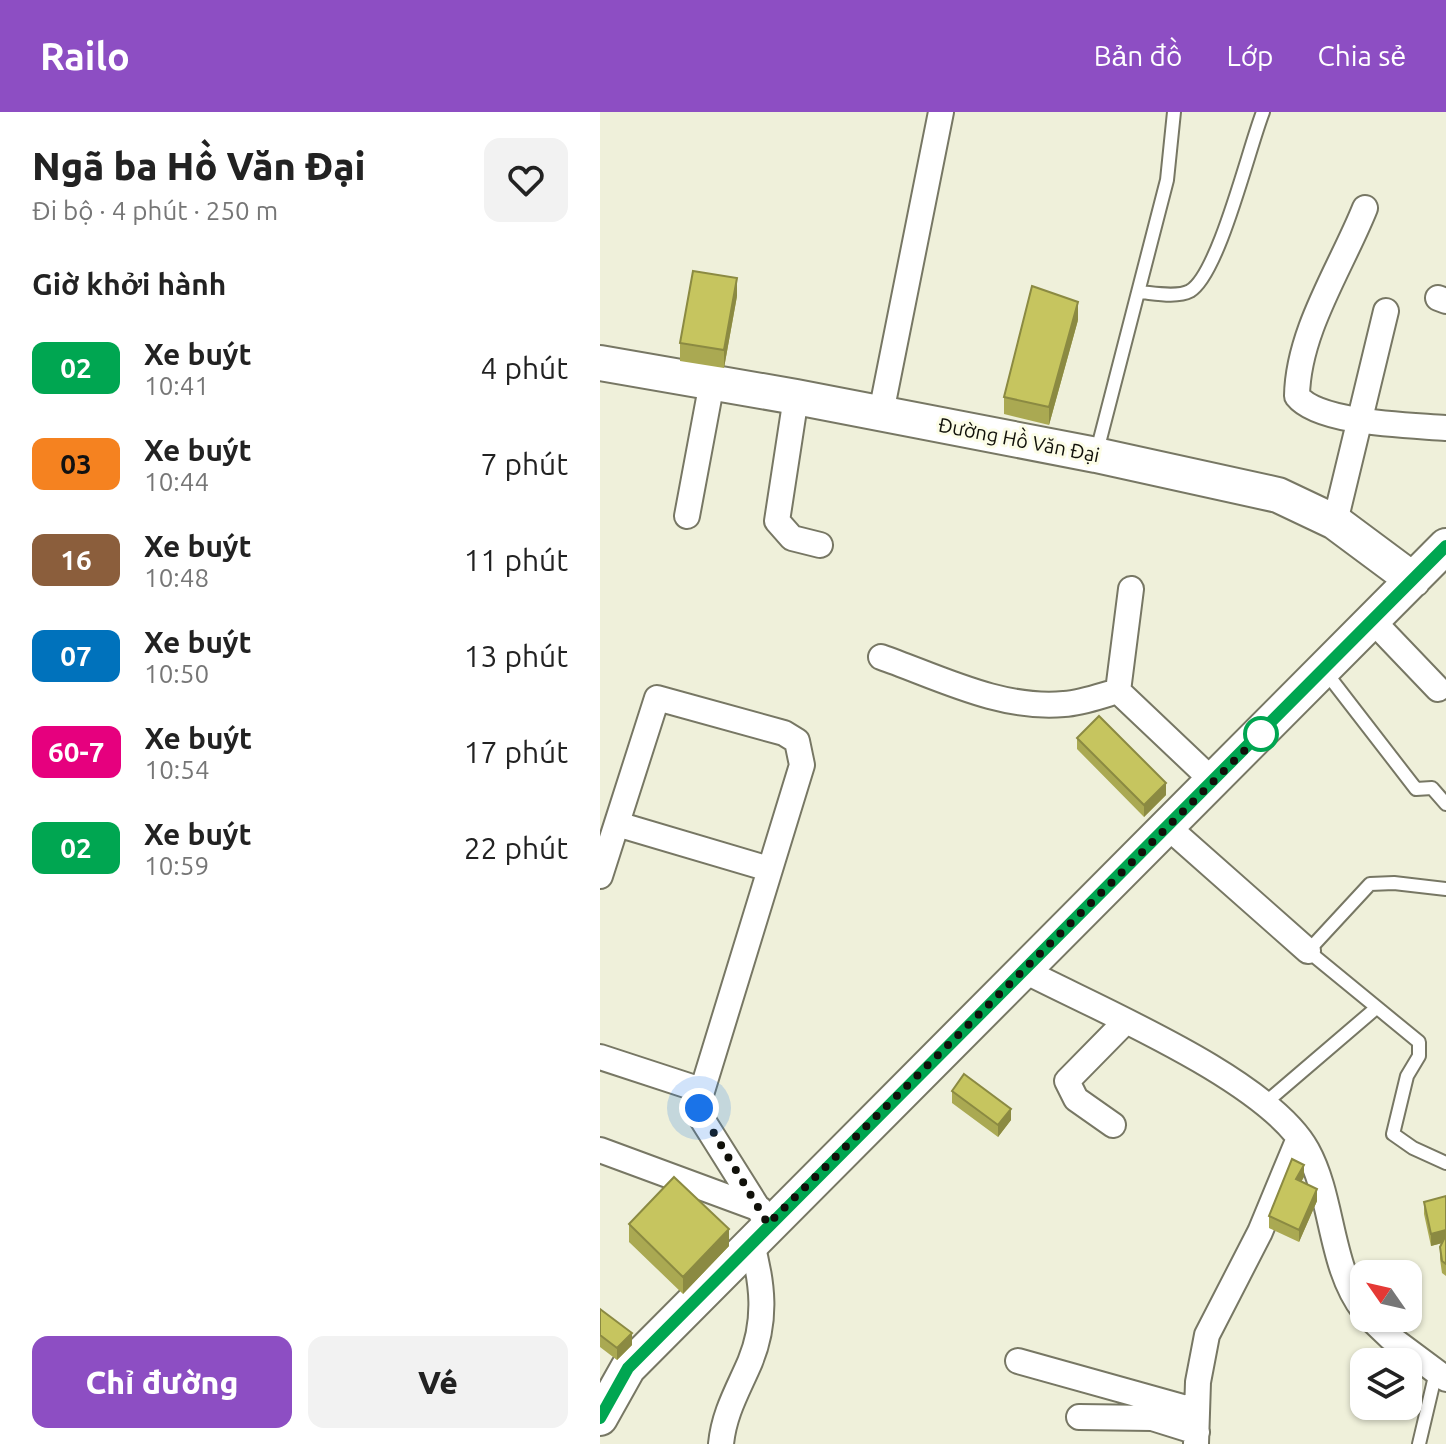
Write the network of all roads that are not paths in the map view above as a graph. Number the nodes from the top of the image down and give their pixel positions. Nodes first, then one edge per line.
1 (941, 112) edge
2 (1174, 112) edge
3 (1263, 112) edge
4 (1365, 208) dead end
5 (1140, 292) junction
6 (1386, 311) dead end
7 (600, 363) edge
8 (712, 382) junction
9 (796, 397) junction
10 (881, 413) junction
11 (1361, 420) junction
12 (1446, 428) edge
13 (1096, 455) junction
14 (687, 516) dead end
15 (1335, 522) junction
16 (820, 545) dead end
17 (1446, 546) edge
18 (1413, 580) junction
19 (1131, 589) dead end
20 (1373, 621) junction
21 (881, 657) dead end
22 (1324, 670) junction
23 (1438, 689) dead end
24 (1118, 691) junction
25 (1214, 782) junction
26 (1446, 804) edge
27 (617, 824) junction
28 (1169, 828) junction
29 (769, 869) junction
30 (600, 876) edge
31 (1446, 889) edge
32 (1308, 951) junction
33 (1025, 971) junction
34 (1375, 1009) junction
35 (1125, 1022) junction
36 (600, 1057) edge
37 (701, 1090) junction
38 (1264, 1104) junction
39 (1113, 1125) dead end
40 (1299, 1138) junction
41 (600, 1150) edge
42 (1446, 1163) edge
43 (760, 1225) junction
44 (1350, 1281) edge
45 (1387, 1332) edge
46 (1018, 1361) dead end
47 (614, 1374) edge
48 (1441, 1375) edge
49 (1079, 1417) dead end
50 (600, 1418) edge
51 (1197, 1429) edge
52 (721, 1444) edge
53 (1419, 1444) edge

1 - 10 street
2 - 5 lane
3 - 5 lane
4 - 11 street
5 - 13 lane
6 - 11 street
7 - 8 main road, Đường Hồ Văn Đại
8 - 9 main road, Đường Hồ Văn Đại
8 - 14 street
9 - 10 main road, Đường Hồ Văn Đại
9 - 16 street
10 - 13 main road, Đường Hồ Văn Đại
11 - 12 street
11 - 15 street
13 - 15 main road, Đường Hồ Văn Đại
15 - 18 main road, Đường Hồ Văn Đại
17 - 18 main road
18 - 20 main road
19 - 24 street
20 - 22 main road
20 - 23 street
21 - 24 street
22 - 25 main road
22 - 26 lane
24 - 25 street
25 - 28 main road
27 - 29 street
27 - 29 street
27 - 30 street
28 - 32 street
28 - 33 main road
29 - 37 street
31 - 32 lane
32 - 34 lane
33 - 35 street
33 - 43 main road
34 - 38 lane
34 - 42 lane
35 - 38 street
35 - 39 street
36 - 37 street
37 - 43 street
38 - 40 street
40 - 44 street
40 - 51 street
41 - 43 street
43 - 47 main road
43 - 52 street
45 - 48 street
46 - 51 street
47 - 50 main road
48 - 53 lane
49 - 51 street

